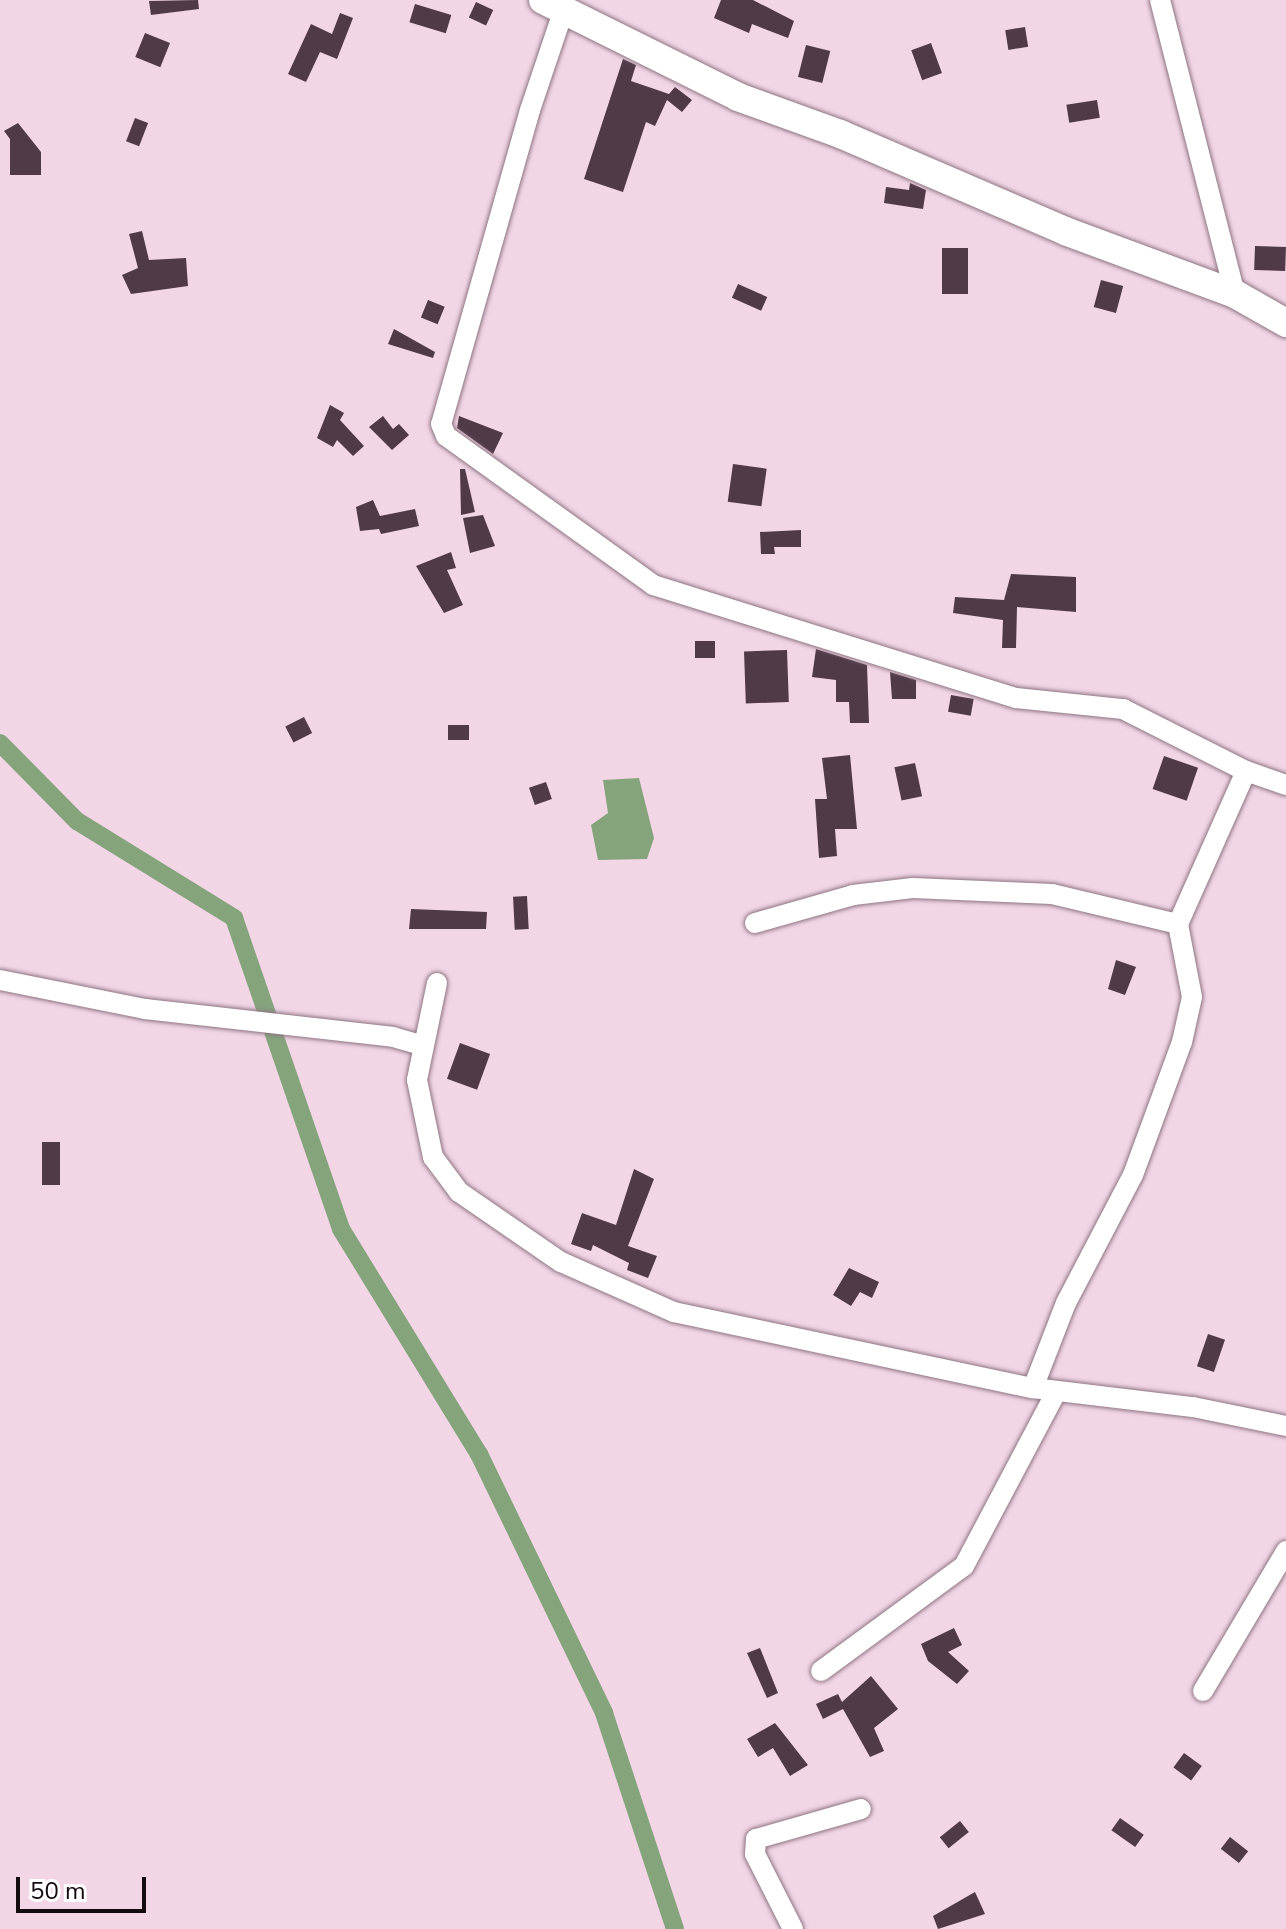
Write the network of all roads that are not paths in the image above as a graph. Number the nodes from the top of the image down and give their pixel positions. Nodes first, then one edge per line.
1 (1160, 0) edge
2 (553, 6) edge
3 (1235, 294) junction
4 (1286, 323) edge
5 (1246, 771) junction
6 (1286, 785) edge
7 (755, 923) dead end
8 (1178, 924) junction
9 (0, 980) edge
10 (437, 983) dead end
11 (421, 1045) junction
12 (1033, 1388) junction
13 (1056, 1392) junction
14 (1286, 1426) edge
15 (1286, 1551) edge
16 (821, 1671) dead end
17 (1203, 1691) dead end
18 (861, 1809) dead end
19 (793, 1929) edge

1 - 3 street
2 - 3 main road
2 - 5 street
3 - 4 main road
5 - 6 street
5 - 8 street
7 - 8 street
8 - 12 street
9 - 11 street
10 - 11 street
11 - 12 street
12 - 13 street
13 - 14 street
13 - 16 street
15 - 17 street
18 - 19 street

